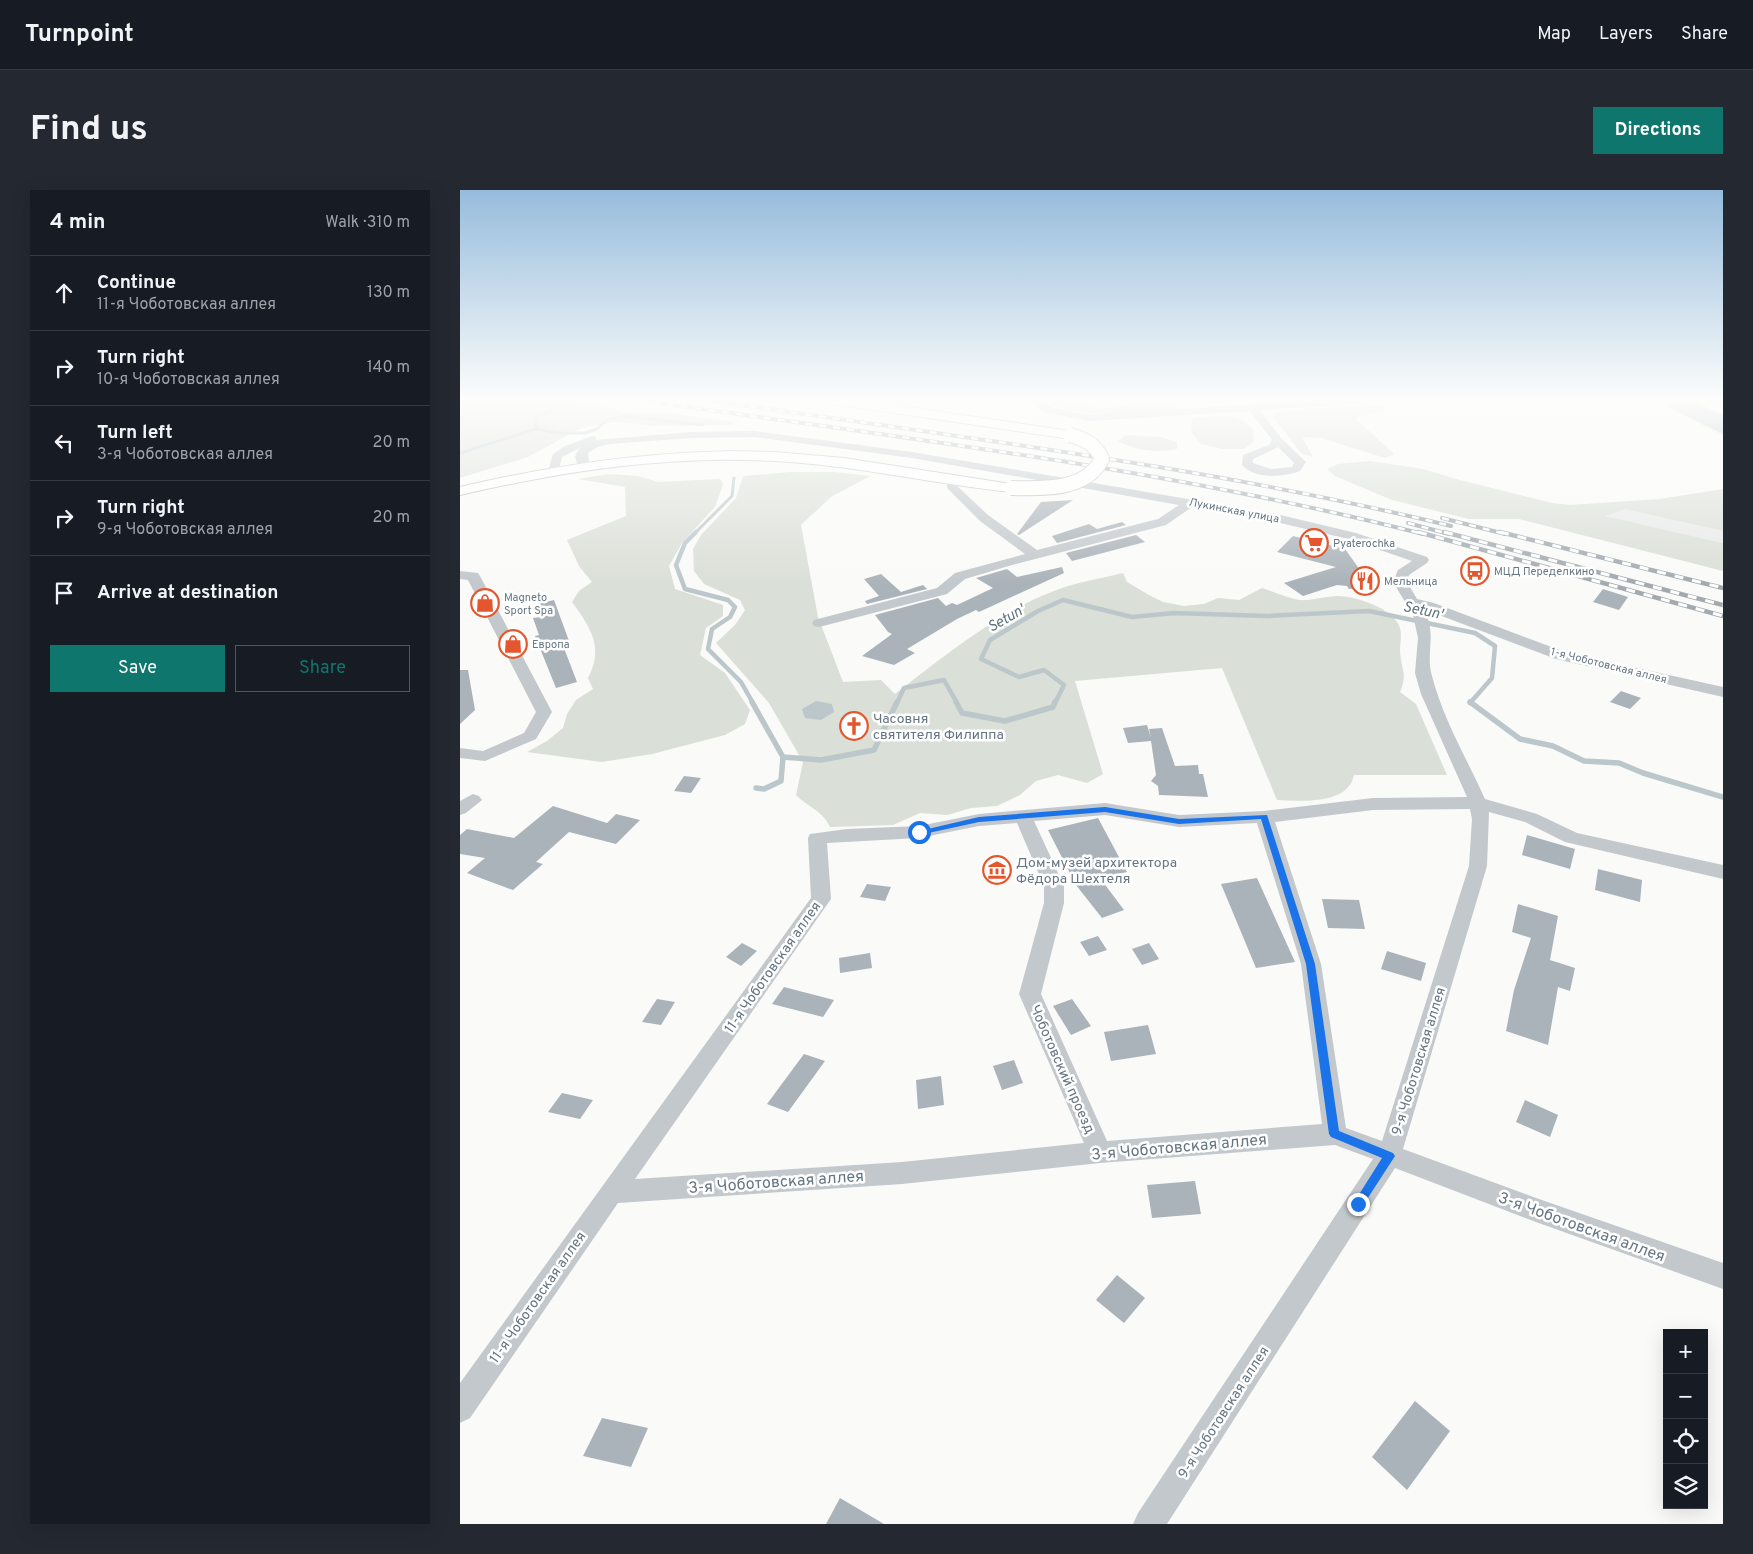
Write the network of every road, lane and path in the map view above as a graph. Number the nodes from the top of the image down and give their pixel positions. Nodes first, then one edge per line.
1 (556, 460) edge
2 (583, 460) edge
3 (643, 460) edge
4 (821, 460) edge
5 (948, 460) edge
6 (1101, 460) edge
7 (584, 467) junction
8 (554, 471) junction
9 (951, 486) dead end
10 (460, 491) edge
11 (1191, 502) junction
12 (1036, 555) junction
13 (1422, 560) joint
14 (460, 575) edge
15 (1411, 602) junction
16 (819, 623) dead end
17 (1723, 692) edge
18 (460, 753) edge
19 (1478, 803) junction
20 (1023, 816) junction
21 (1264, 817) junction
22 (1723, 872) edge
23 (1335, 1134) junction
24 (1100, 1152) junction
25 (1389, 1156) junction
26 (611, 1192) junction
27 (1723, 1276) edge
28 (460, 1408) edge
29 (1150, 1524) edge

1 - 8 street, Лукинская улица
2 - 7 street, Лукинская улица
3 - 7 main road, bridge
4 - 6 main road, bridge
5 - 11 street, Лукинская улица
7 - 8 main road
8 - 10 main road
9 - 12 street
11 - 12 street
11 - 13 street, Лукинская улица
12 - 16 street
13 - 15 street, 9-я Чоботовская аллея
14 - 18 street
15 - 17 street, 1-я Чоботовская аллея
15 - 19 street, 9-я Чоботовская аллея
19 - 21 street, 11-я Чоботовская аллея
19 - 22 street, 11-я Чоботовская аллея
19 - 25 street, 9-я Чоботовская аллея
20 - 21 street, 11-я Чоботовская аллея
20 - 24 street, Чоботовский проезд
20 - 26 street, 11-я Чоботовская аллея
21 - 23 street
23 - 24 street, 3-я Чоботовская аллея
23 - 25 street, 3-я Чоботовская аллея
24 - 26 street, 3-я Чоботовская аллея
25 - 27 street, 3-я Чоботовская аллея
25 - 29 street, 9-я Чоботовская аллея
26 - 28 street, 11-я Чоботовская аллея

